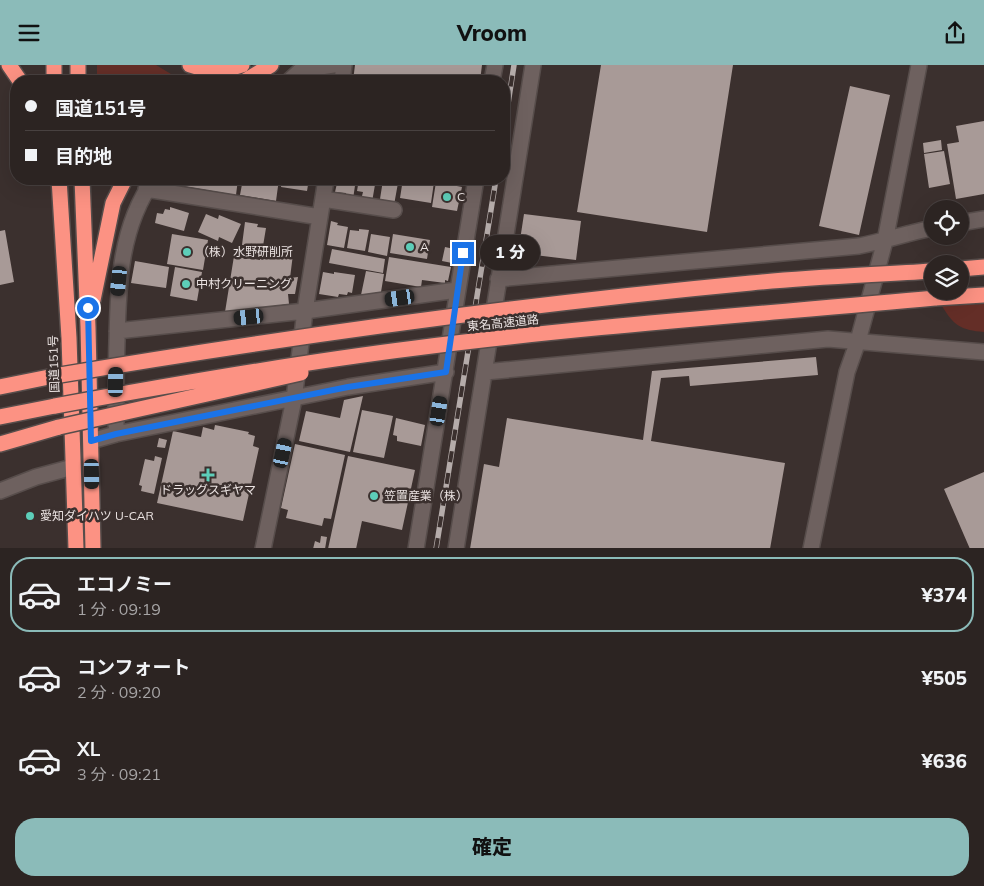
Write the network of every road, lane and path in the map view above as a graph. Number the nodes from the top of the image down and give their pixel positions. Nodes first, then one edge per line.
1 (190, 65) edge
2 (242, 65) edge
3 (271, 65) edge
4 (333, 65) edge
5 (533, 65) edge
6 (919, 65) edge
7 (255, 75) edge
8 (296, 75) edge
9 (50, 185) edge
10 (59, 185) edge
11 (82, 185) edge
12 (122, 185) edge
13 (149, 185) edge
14 (155, 185) edge
15 (325, 185) edge
16 (475, 185) edge
17 (323, 199) junction
18 (394, 210) dead end
19 (60, 217) junction
20 (320, 217) junction
21 (984, 219) edge
22 (969, 222) edge
23 (924, 230) edge
24 (885, 241) junction
25 (984, 267) edge
26 (969, 268) edge
27 (924, 272) edge
28 (498, 279) junction
29 (457, 290) junction
30 (984, 295) edge
31 (305, 311) junction
32 (88, 327) junction
33 (117, 331) junction
34 (858, 341) junction
35 (414, 348) junction
36 (984, 352) edge
37 (446, 372) junction
38 (485, 373) junction
39 (0, 387) edge
40 (294, 399) junction
41 (0, 417) edge
42 (116, 434) junction
43 (91, 441) junction
44 (0, 444) edge
45 (73, 467) junction
46 (0, 491) edge
47 (76, 548) edge
48 (93, 548) edge
49 (262, 548) edge
50 (416, 548) edge
51 (456, 548) edge
52 (811, 548) edge

1 - 2 highway
3 - 7 highway
4 - 8 street
5 - 28 street
6 - 24 street
9 - 19 highway
10 - 19 highway, 国道151号
11 - 32 highway
12 - 32 highway
13 - 33 street
14 - 20 street
15 - 17 street
16 - 29 street
17 - 18 street
17 - 20 street
19 - 45 highway, 国道151号
20 - 31 street
21 - 22 street
23 - 24 street
24 - 28 street
24 - 34 street
25 - 26 highway
27 - 39 highway, 東名高速道路, bridge
28 - 38 street
29 - 31 street
29 - 37 street
30 - 35 highway, 東名高速道路, bridge
31 - 33 street
31 - 40 street
32 - 43 highway
33 - 42 street
34 - 36 street
34 - 38 street
34 - 52 street
35 - 41 highway, 東名高速道路, bridge
35 - 44 highway, bridge
37 - 40 street
37 - 50 street
38 - 51 street
40 - 42 street
40 - 49 street
42 - 43 street
43 - 48 highway
45 - 46 street
45 - 47 highway, 国道151号

